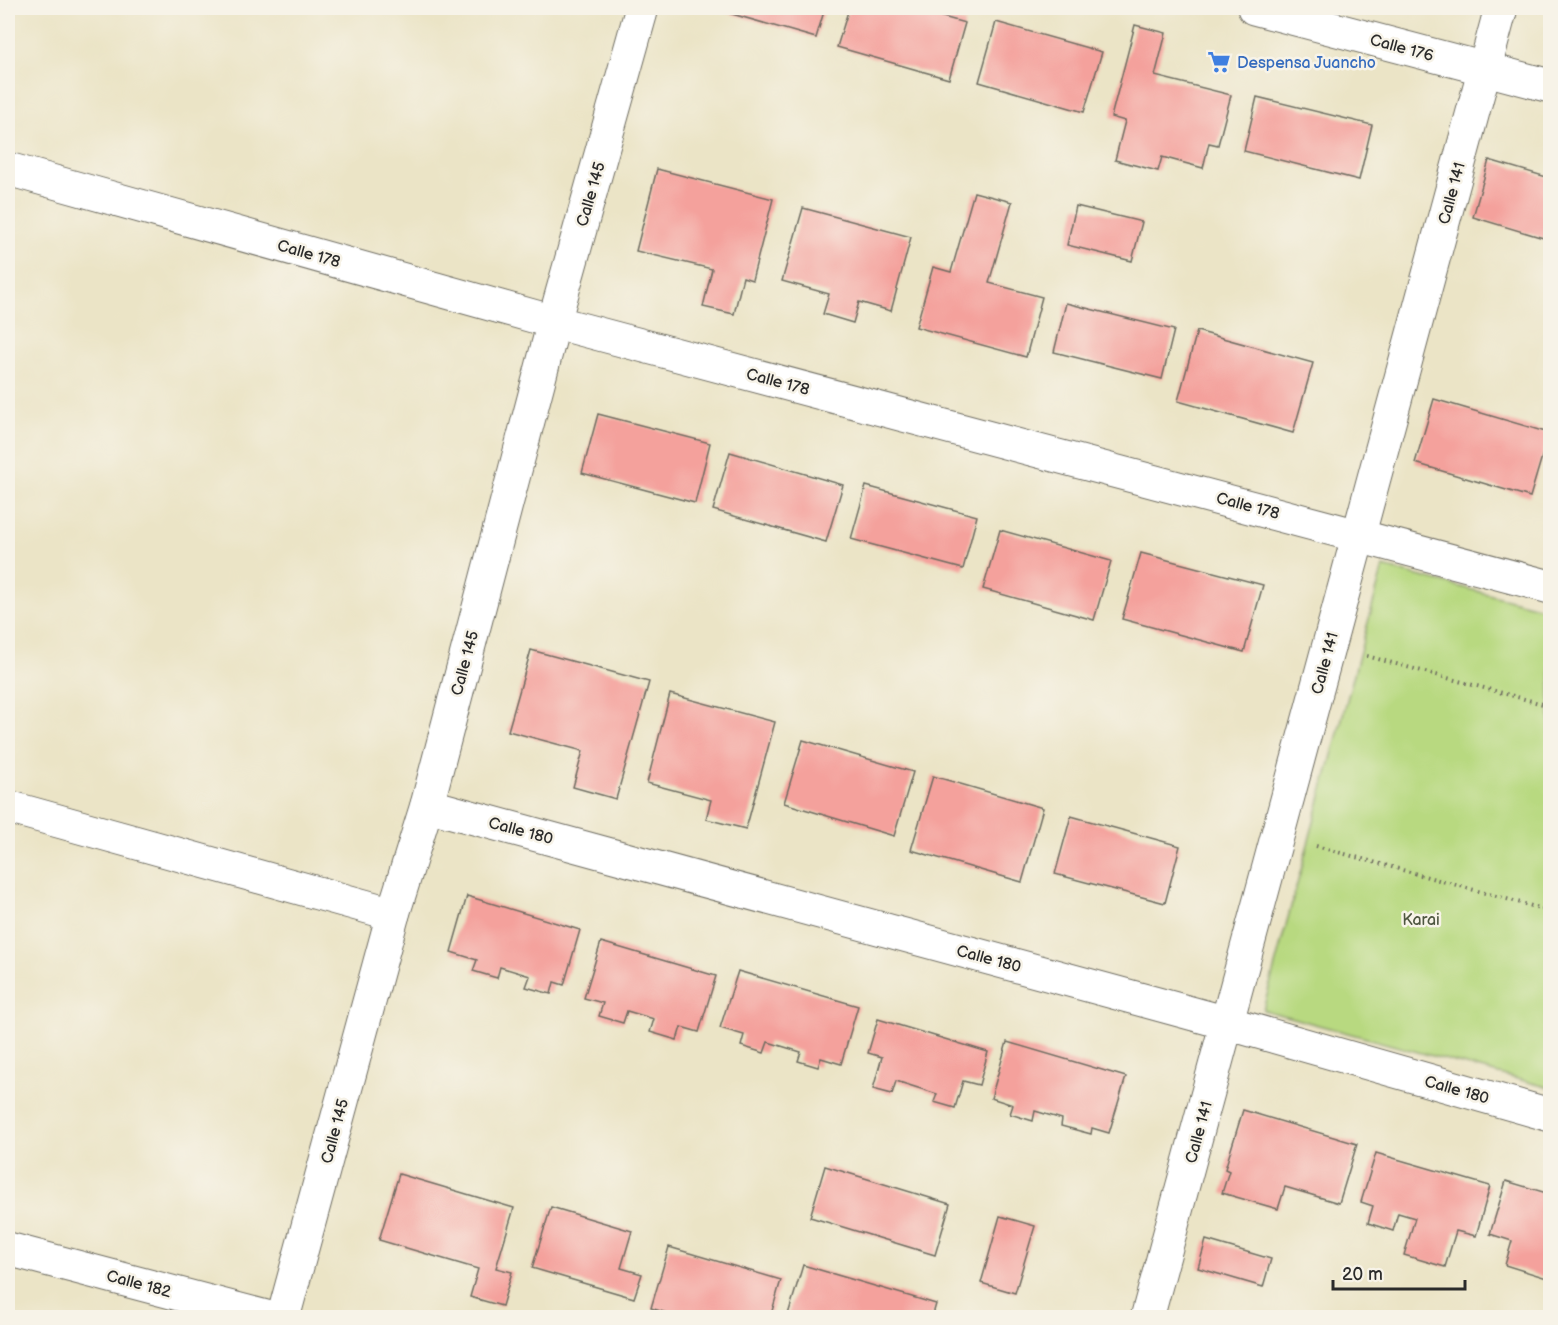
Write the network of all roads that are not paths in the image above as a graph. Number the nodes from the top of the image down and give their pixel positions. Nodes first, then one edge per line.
1 (642, 8) edge
2 (1254, 8) edge
3 (1501, 8) edge
4 (1484, 69) junction
5 (1551, 86) edge
6 (8, 169) edge
7 (554, 322) junction
8 (1359, 534) junction
9 (1551, 586) edge
10 (427, 805) junction
11 (8, 807) edge
12 (393, 914) junction
13 (1227, 1023) junction
14 (1551, 1116) edge
15 (8, 1249) edge
16 (270, 1317) edge
17 (283, 1317) edge
18 (1147, 1317) edge

1 - 7 street, Calle 145
2 - 4 street, Calle 176
3 - 4 street, Calle 141
4 - 5 street, Calle 176
4 - 8 street, Calle 141
6 - 7 street, Calle 178
7 - 8 street, Calle 178
7 - 10 street, Calle 145
8 - 9 street, Calle 178
8 - 13 street, Calle 141
10 - 12 street, Calle 145
10 - 13 street, Calle 180
11 - 12 street
12 - 17 street, Calle 145
13 - 14 street, Calle 180
13 - 18 street, Calle 141
15 - 16 street, Calle 182

